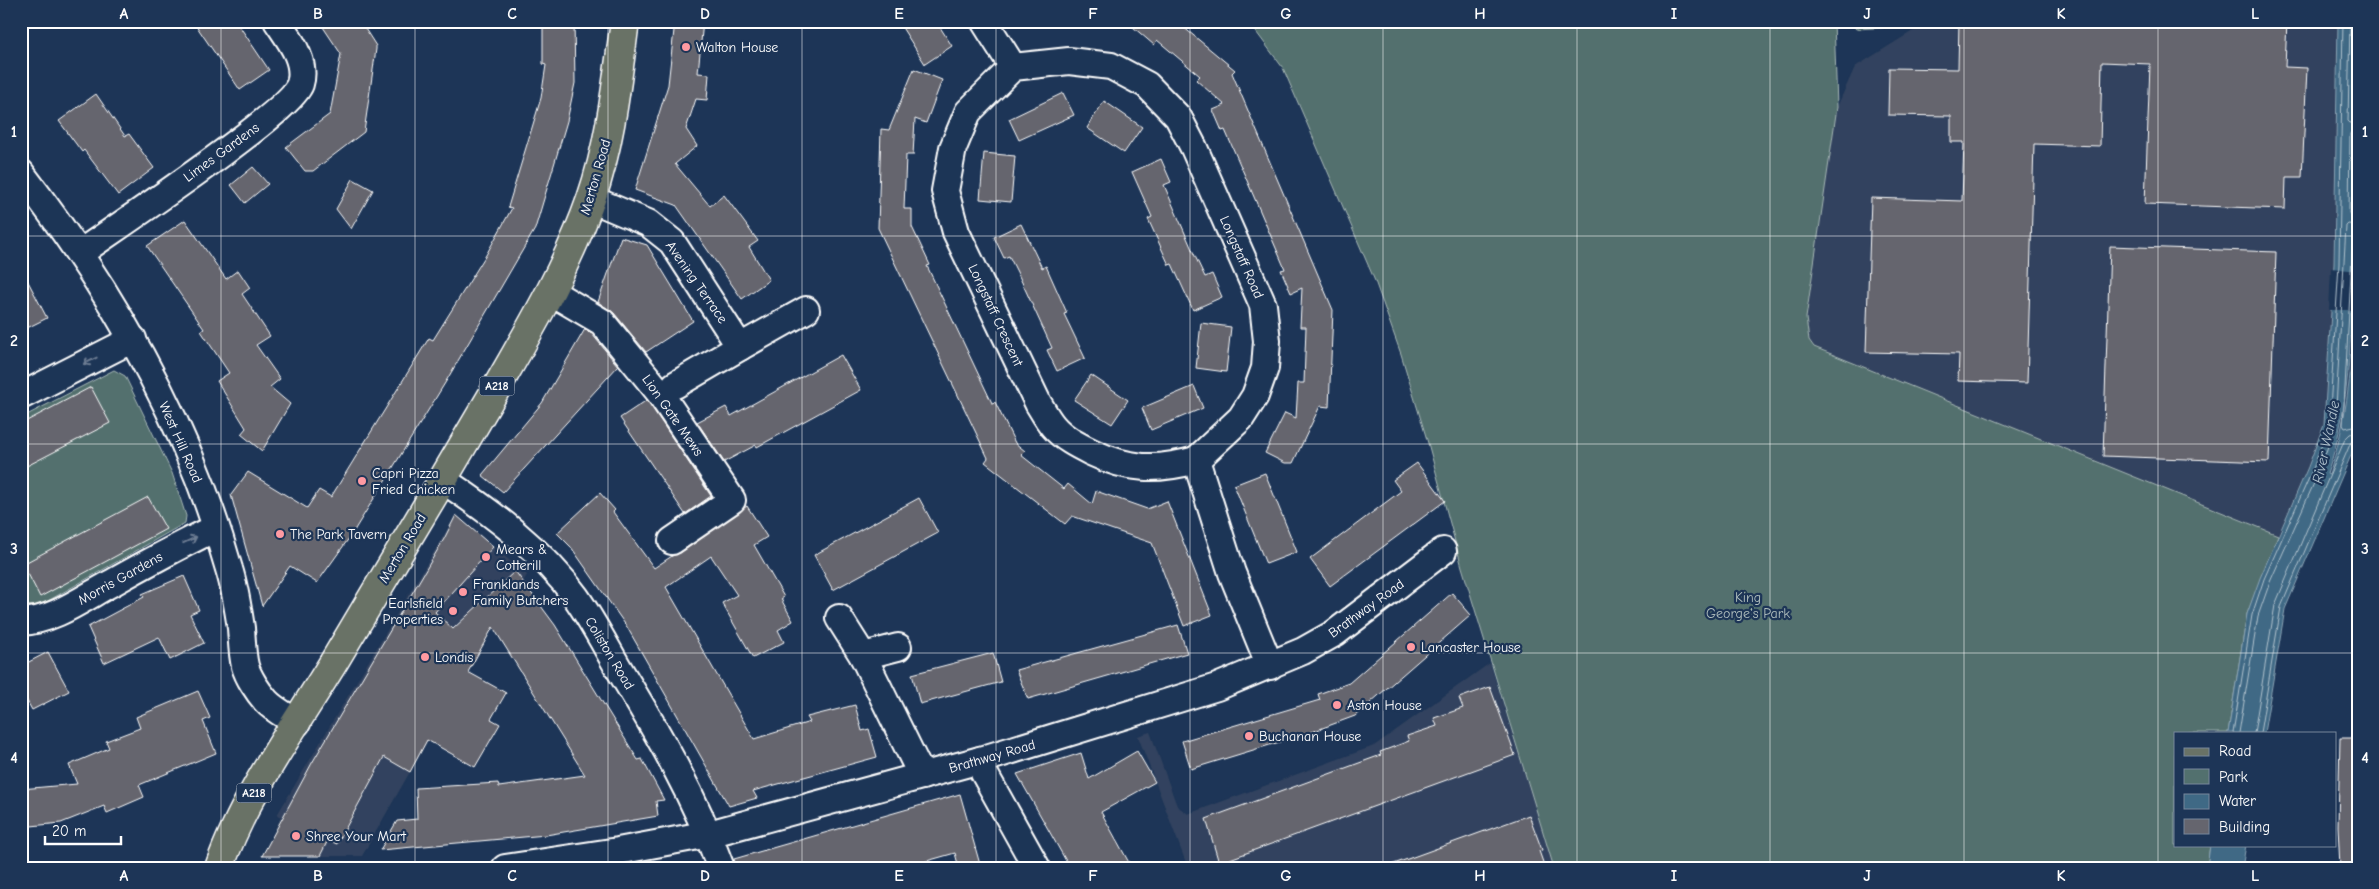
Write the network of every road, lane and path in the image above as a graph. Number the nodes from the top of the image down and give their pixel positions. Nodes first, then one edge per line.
1 (277, 21) edge
2 (625, 21) edge
3 (984, 21) edge
4 (1013, 67) junction
5 (21, 173) edge
6 (591, 199) junction
7 (80, 253) junction
8 (552, 292) junction
9 (806, 310) dead end
10 (133, 338) junction
11 (740, 347) junction
12 (674, 385) dead end
13 (21, 396) edge
14 (1196, 460) junction
15 (443, 480) junction
16 (216, 528) junction
17 (672, 541) dead end
18 (1443, 551) dead end
19 (838, 618) dead end
20 (21, 622) edge
21 (898, 647) dead end
22 (863, 656) junction
23 (1270, 666) junction
24 (297, 723) junction
25 (980, 760) junction
26 (922, 776) junction
27 (709, 834) junction
28 (219, 868) edge
29 (505, 868) edge
30 (721, 868) edge
31 (1037, 868) edge

1 - 7 street, Limes Gardens
2 - 6 main road, Merton Road / A218
3 - 4 street
4 - 14 street, Longstaff Crescent
4 - 14 street, Longstaff Road
5 - 7 street, West Hill Road
6 - 8 main road, Merton Road / A218
6 - 11 street, Avening Terrace
7 - 10 street, West Hill Road
8 - 15 main road, Merton Road / A218
8 - 17 street, Lion Gate Mews
9 - 11 street
10 -> 13 street
10 - 16 street, West Hill Road
11 - 12 street
14 - 23 street
15 - 24 main road, Merton Road / A218
15 - 27 street, Coliston Road
20 -> 16 street, Morris Gardens
16 - 24 street, West Hill Road
18 - 23 street, Brathway Road
19 - 22 street
21 - 22 street
22 - 26 street
23 - 25 street, Brathway Road
24 - 28 main road, Merton Road / A218
25 - 26 street, Brathway Road
25 - 31 street
26 - 27 street, Brathway Road
27 - 29 street, Brathway Road
27 - 30 street, Coliston Road

